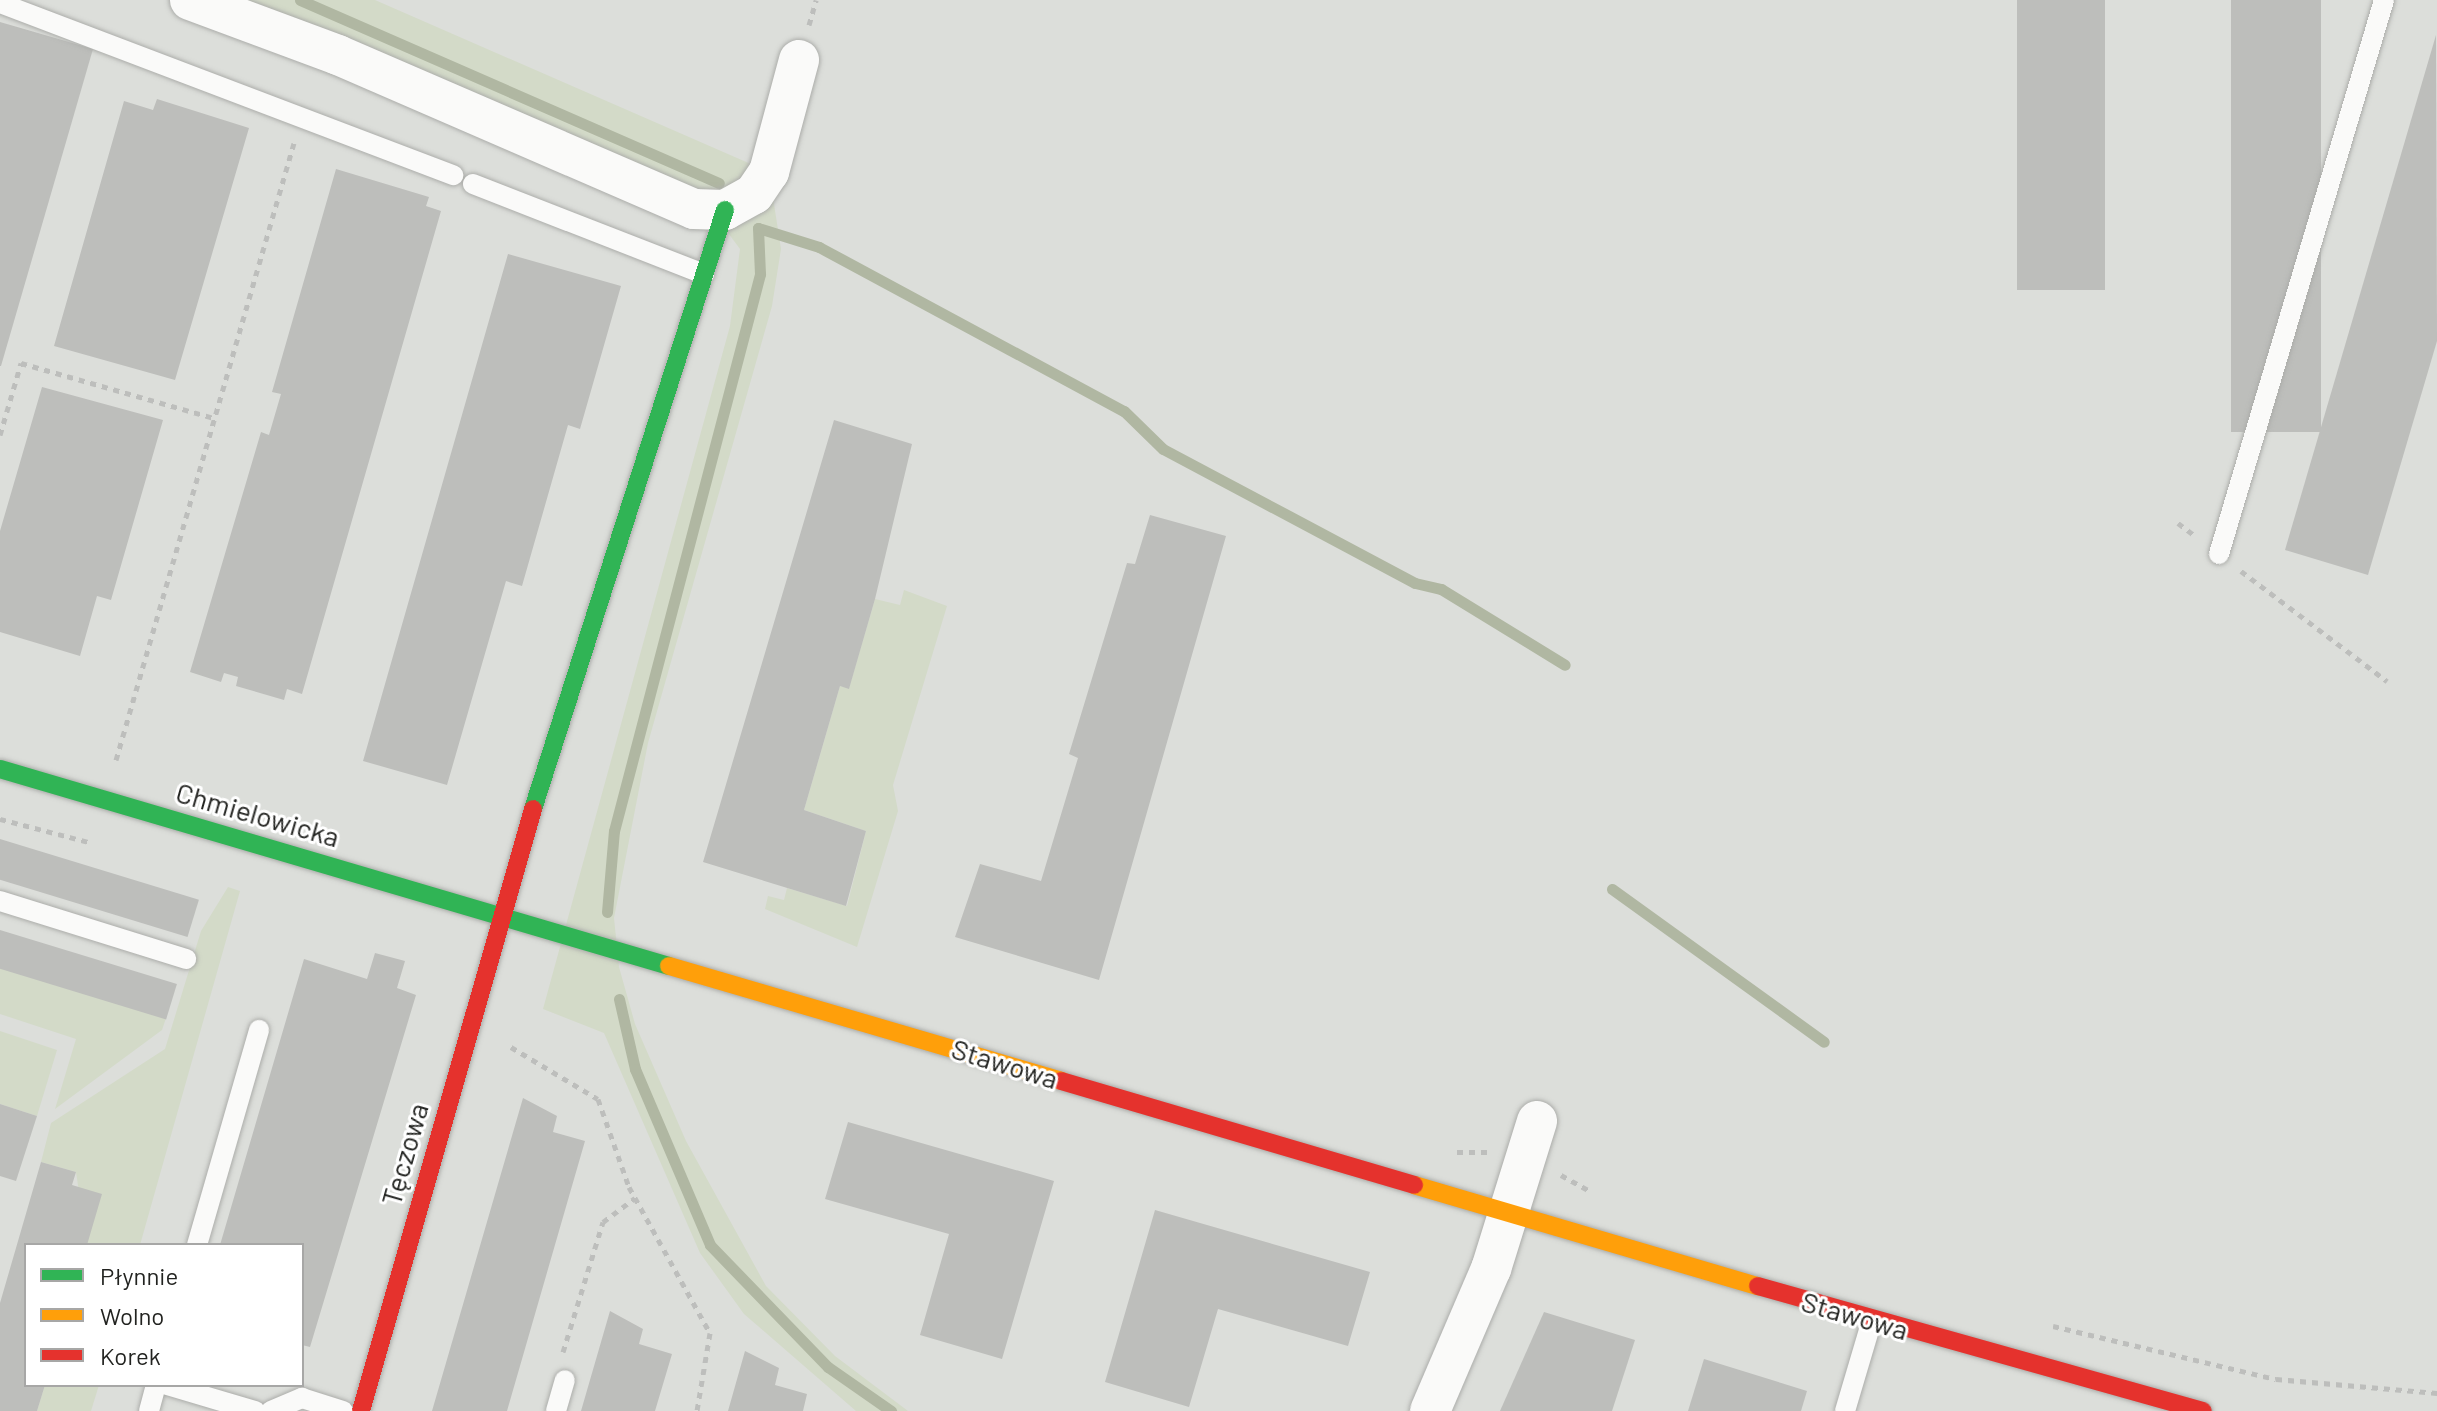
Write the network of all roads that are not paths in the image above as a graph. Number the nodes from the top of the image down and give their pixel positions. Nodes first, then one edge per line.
1 (190, 0) edge
2 (2384, 0) edge
3 (0, 3) edge
4 (799, 60) dead end
5 (453, 175) dead end
6 (473, 184) dead end
7 (725, 210) junction
8 (704, 274) junction
9 (2219, 554) road end
10 (0, 769) edge
11 (0, 901) edge
12 (500, 913) junction
13 (186, 959) dead end
14 (259, 1030) dead end
15 (1537, 1121) dead end
16 (1509, 1213) junction
17 (198, 1243) edge
18 (1872, 1320) junction
19 (565, 1380) road end
20 (155, 1387) edge
21 (174, 1387) edge
22 (298, 1391) edge
23 (2162, 1408) edge
24 (149, 1411) edge
25 (255, 1411) edge
26 (271, 1411) edge
27 (343, 1411) edge
28 (361, 1411) edge
29 (556, 1411) edge
30 (1430, 1411) edge
31 (1845, 1411) edge
32 (2203, 1411) edge

1 - 7 street
2 - 9 lane
3 - 5 lane
4 - 7 street
6 - 8 lane
7 - 8 street, Tęczowa
8 - 12 street, Tęczowa
10 - 12 street, Chmielowicka
11 - 13 lane
12 - 16 street, Stawowa
12 - 28 street, Tęczowa
14 - 17 lane
15 - 16 street
16 - 18 street, Stawowa
16 - 30 street
18 - 23 street, Stawowa
18 - 31 lane
19 - 29 lane
20 - 24 lane
21 - 25 lane
22 - 26 lane
22 - 27 lane
23 - 32 street, Stawowa

